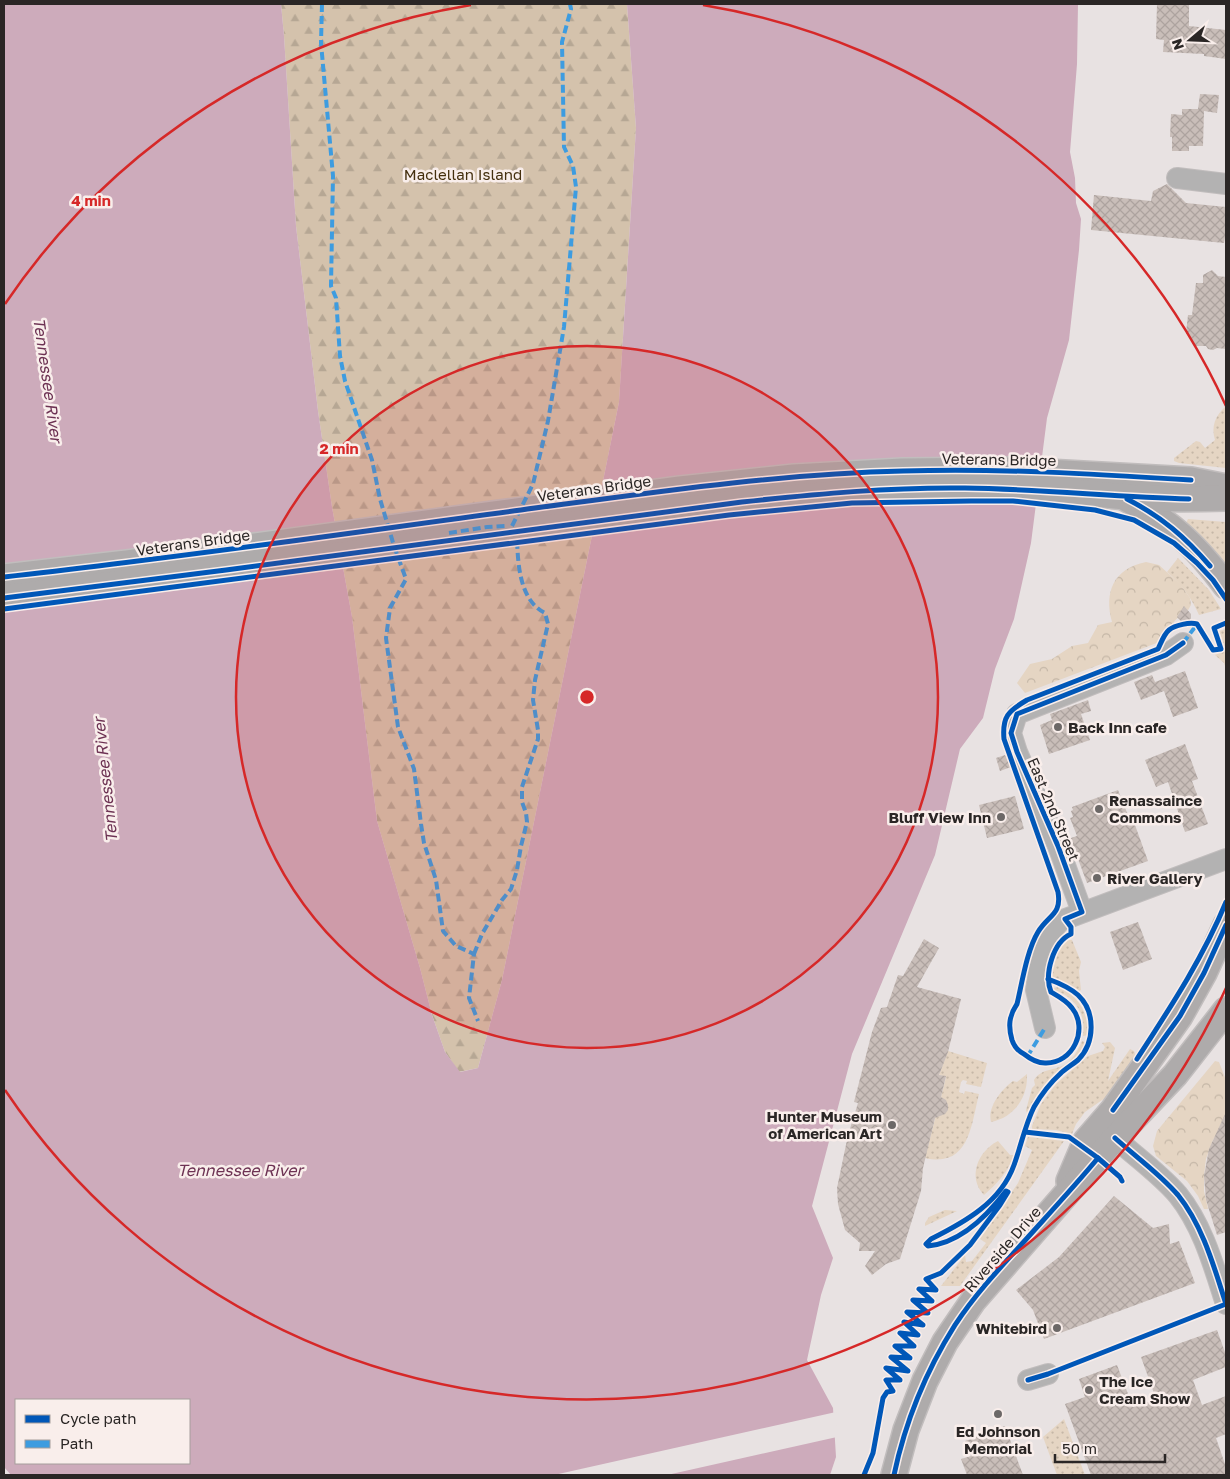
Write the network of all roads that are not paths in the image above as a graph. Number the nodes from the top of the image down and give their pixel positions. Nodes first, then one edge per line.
1 (1177, 178) dead end
2 (1226, 184) edge
3 (1226, 486) edge
4 (1190, 490) junction
5 (1120, 496) junction
6 (1226, 498) edge
7 (4, 577) edge
8 (1226, 586) edge
9 (4, 598) edge
10 (1183, 643) dead end
11 (1226, 859) edge
12 (1082, 912) junction
13 (1226, 924) edge
14 (1226, 1010) edge
15 (1045, 1028) dead end
16 (1115, 1138) junction
17 (1062, 1200) junction
18 (1226, 1304) edge
19 (1048, 1374) dead end
20 (1028, 1380) dead end
21 (894, 1475) edge

1 - 2 street
3 - 4 main road
4 - 5 main road, Veterans Bridge
4 - 6 main road
4 - 7 main road, Veterans Bridge
5 - 8 main road
5 - 9 main road, Veterans Bridge
10 - 12 street, East 2nd Street
11 - 12 street
12 - 15 street
13 - 17 main road
14 - 16 main road, Riverside Drive
16 - 17 main road, Riverside Drive
16 - 18 street
17 - 21 main road, Riverside Drive
19 - 20 street

